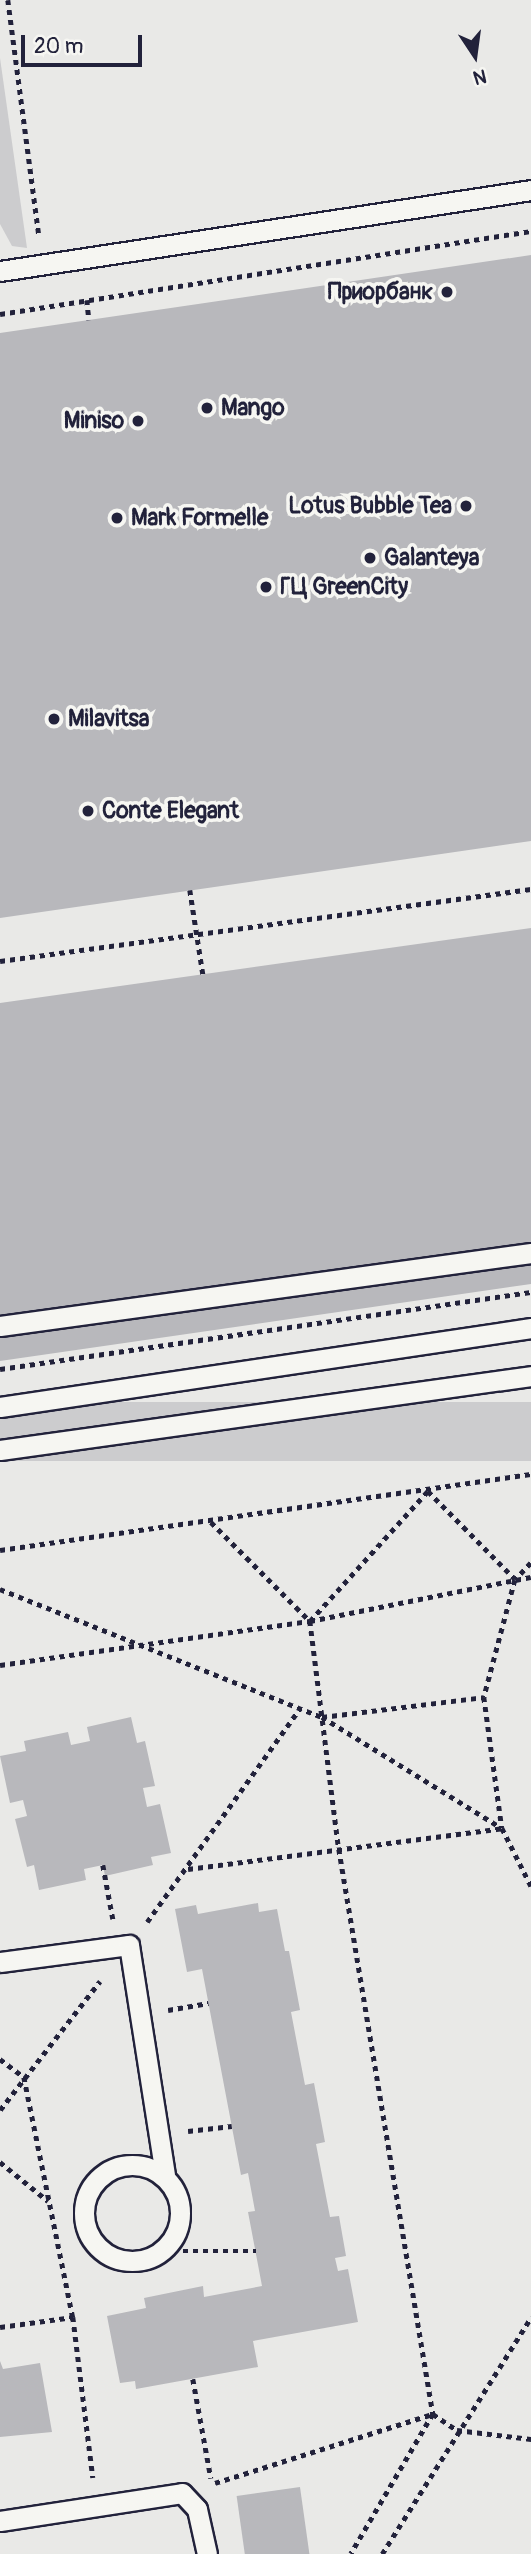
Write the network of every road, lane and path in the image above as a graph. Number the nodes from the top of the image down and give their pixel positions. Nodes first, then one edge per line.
1 (8, 0) edge
2 (531, 190) edge
3 (531, 231) edge
4 (43, 265) junction
5 (0, 271) edge
6 (87, 300) junction
7 (49, 307) junction
8 (0, 314) edge
9 (89, 320) dead end
10 (531, 889) edge
11 (190, 890) dead end
12 (0, 961) edge
13 (203, 974) dead end
14 (531, 1253) edge
15 (531, 1292) edge
16 (0, 1326) edge
17 (531, 1328) edge
18 (0, 1369) edge
19 (531, 1376) edge
20 (0, 1407) edge
21 (0, 1450) edge
22 (531, 1474) edge
23 (428, 1491) junction
24 (210, 1521) junction
25 (0, 1550) edge
26 (531, 1563) edge
27 (531, 1577) edge
28 (515, 1580) junction
29 (0, 1589) edge
30 (310, 1621) junction
31 (143, 1644) junction
32 (0, 1665) edge
33 (484, 1697) junction
34 (300, 1708) junction
35 (322, 1717) junction
36 (502, 1828) junction
37 (339, 1849) junction
38 (103, 1865) dead end
39 (187, 1869) junction
40 (531, 1886) edge
41 (123, 1946) junction
42 (0, 1962) edge
43 (208, 2003) dead end
44 (140, 2015) junction
45 (0, 2059) edge
46 (24, 2077) junction
47 (0, 2110) edge
48 (232, 2126) dead end
49 (159, 2135) junction
50 (0, 2162) edge
51 (165, 2174) junction
52 (49, 2201) junction
53 (163, 2251) junction
54 (256, 2251) dead end
55 (73, 2317) junction
56 (531, 2318) edge
57 (0, 2327) edge
58 (193, 2379) dead end
59 (432, 2414) junction
60 (457, 2430) junction
61 (531, 2439) edge
62 (212, 2484) junction
63 (182, 2493) junction
64 (97, 2506) junction
65 (0, 2521) edge
66 (349, 2553) edge
67 (207, 2554) edge
68 (382, 2554) edge

1 - 4 path
2 - 4 lane
3 - 6 path
4 - 5 lane
4 - 7 path
6 - 7 path
6 - 9 path
7 - 8 path
10 - 12 path
11 - 13 path, bridge
14 - 16 lane
15 - 18 path
17 - 20 lane
19 - 21 lane
22 - 23 path
23 - 24 path
23 - 28 path
23 - 30 path
24 - 25 path
24 - 30 path
26 - 28 path
27 - 28 path
28 - 30 path
28 - 33 path
29 - 31 path
30 - 31 path
30 - 35 path
31 - 32 path
31 - 34 path
33 - 35 path
33 - 36 path
34 - 35 path
34 - 39 path
35 - 36 path
35 - 37 path
36 - 37 path
36 - 40 path
37 - 39 path
37 - 59 path
38 - 41 path
39 - 41 path
41 - 42 lane
41 - 44 lane
41 - 46 path
43 - 44 path
44 - 49 lane
45 - 46 path
46 - 47 path
46 - 52 path
48 - 49 path
49 - 51 lane
50 - 52 path
51 - 53 lane
51 - 53 lane
52 - 55 path
53 - 54 path
55 - 57 path
55 - 64 path
56 - 60 path
58 - 62 path
59 - 60 path
59 - 62 path
59 - 66 path
60 - 61 path
60 - 68 path
62 - 63 path
63 - 64 lane
63 - 67 lane
64 - 65 lane

